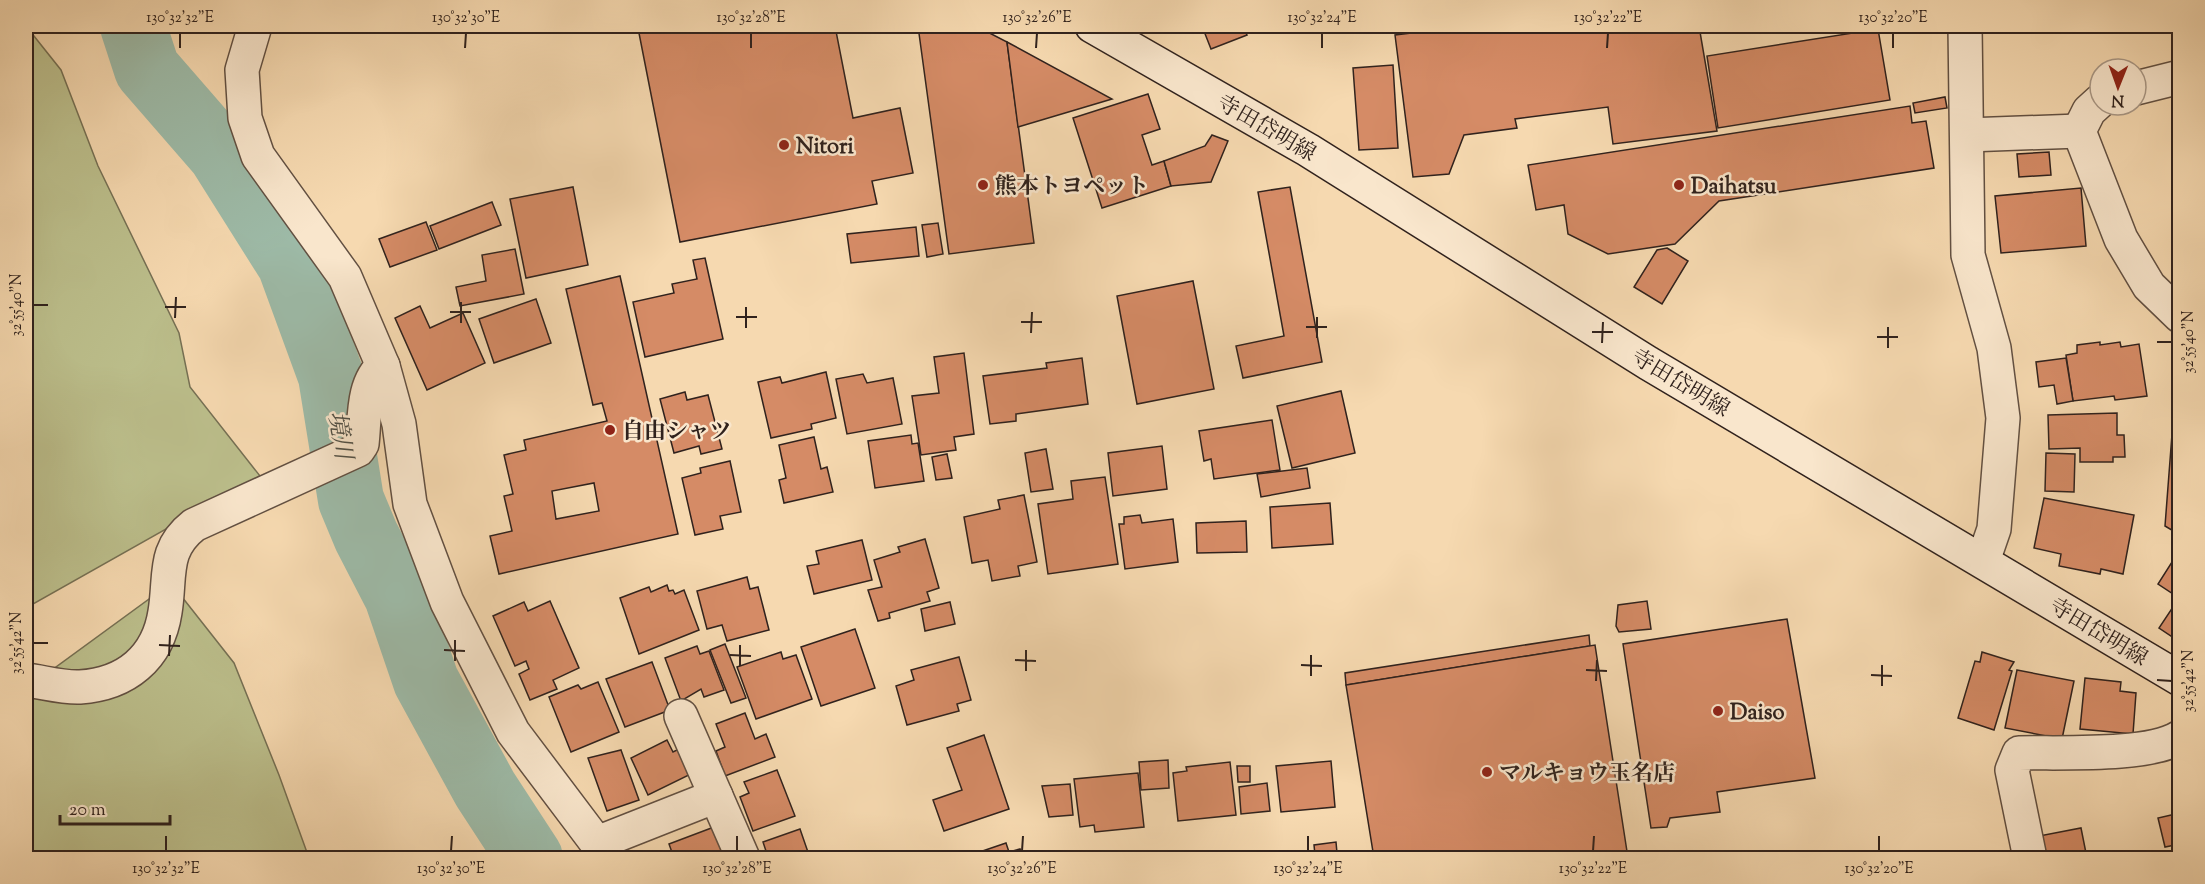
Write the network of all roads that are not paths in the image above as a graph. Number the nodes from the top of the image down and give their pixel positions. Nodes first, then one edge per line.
1 (255, 26) edge
2 (1092, 26) edge
3 (1965, 26) edge
4 (2180, 77) edge
5 (2148, 85) edge
6 (2088, 113) edge
7 (2079, 131) junction
8 (1967, 135) junction
9 (2180, 316) edge
10 (383, 366) junction
11 (1983, 561) junction
12 (2180, 679) edge
13 (26, 680) edge
14 (681, 717) dead end
15 (2180, 738) edge
16 (716, 796) junction
17 (602, 851) edge
18 (743, 858) edge
19 (2030, 858) edge

1 - 10 street
2 - 11 street, 寺田岱明線
3 - 8 street
4 - 5 street
6 - 7 street
7 - 8 street
7 - 9 street
8 - 11 street
10 - 13 street
10 - 17 street
11 - 12 street, 寺田岱明線
14 - 16 street
15 - 19 street
16 - 17 street
16 - 18 street

